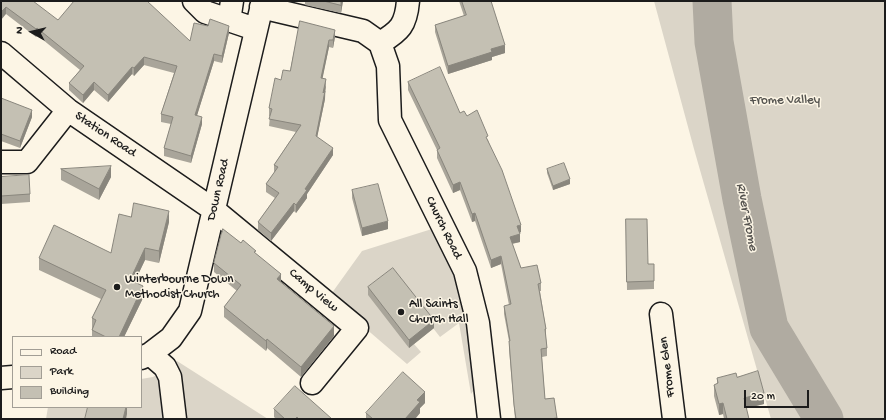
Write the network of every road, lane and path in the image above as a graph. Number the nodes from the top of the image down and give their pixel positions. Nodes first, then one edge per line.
1 (194, 1) edge
2 (408, 1) edge
3 (262, 4) edge
4 (231, 11) edge
5 (255, 29) junction
6 (380, 43) junction
7 (1, 53) edge
8 (68, 110) junction
9 (1, 162) edge
10 (214, 210) junction
11 (661, 314) dead end
12 (146, 356) edge
13 (12, 377) edge
14 (1, 378) edge
15 (312, 383) dead end
16 (486, 411) edge
17 (175, 419) edge
18 (674, 419) edge

1 - 4 street
2 - 6 street
3 - 5 street, Down Road
3 - 6 street
4 - 5 street
5 - 10 street, Down Road
6 - 16 street, Church Road
7 - 8 street, Station Road
8 - 9 street
8 - 10 street, Station Road
10 - 12 street, Down Road
10 - 15 street, Camp View
11 - 18 street, Frome Glen
12 - 17 street
13 - 14 street

